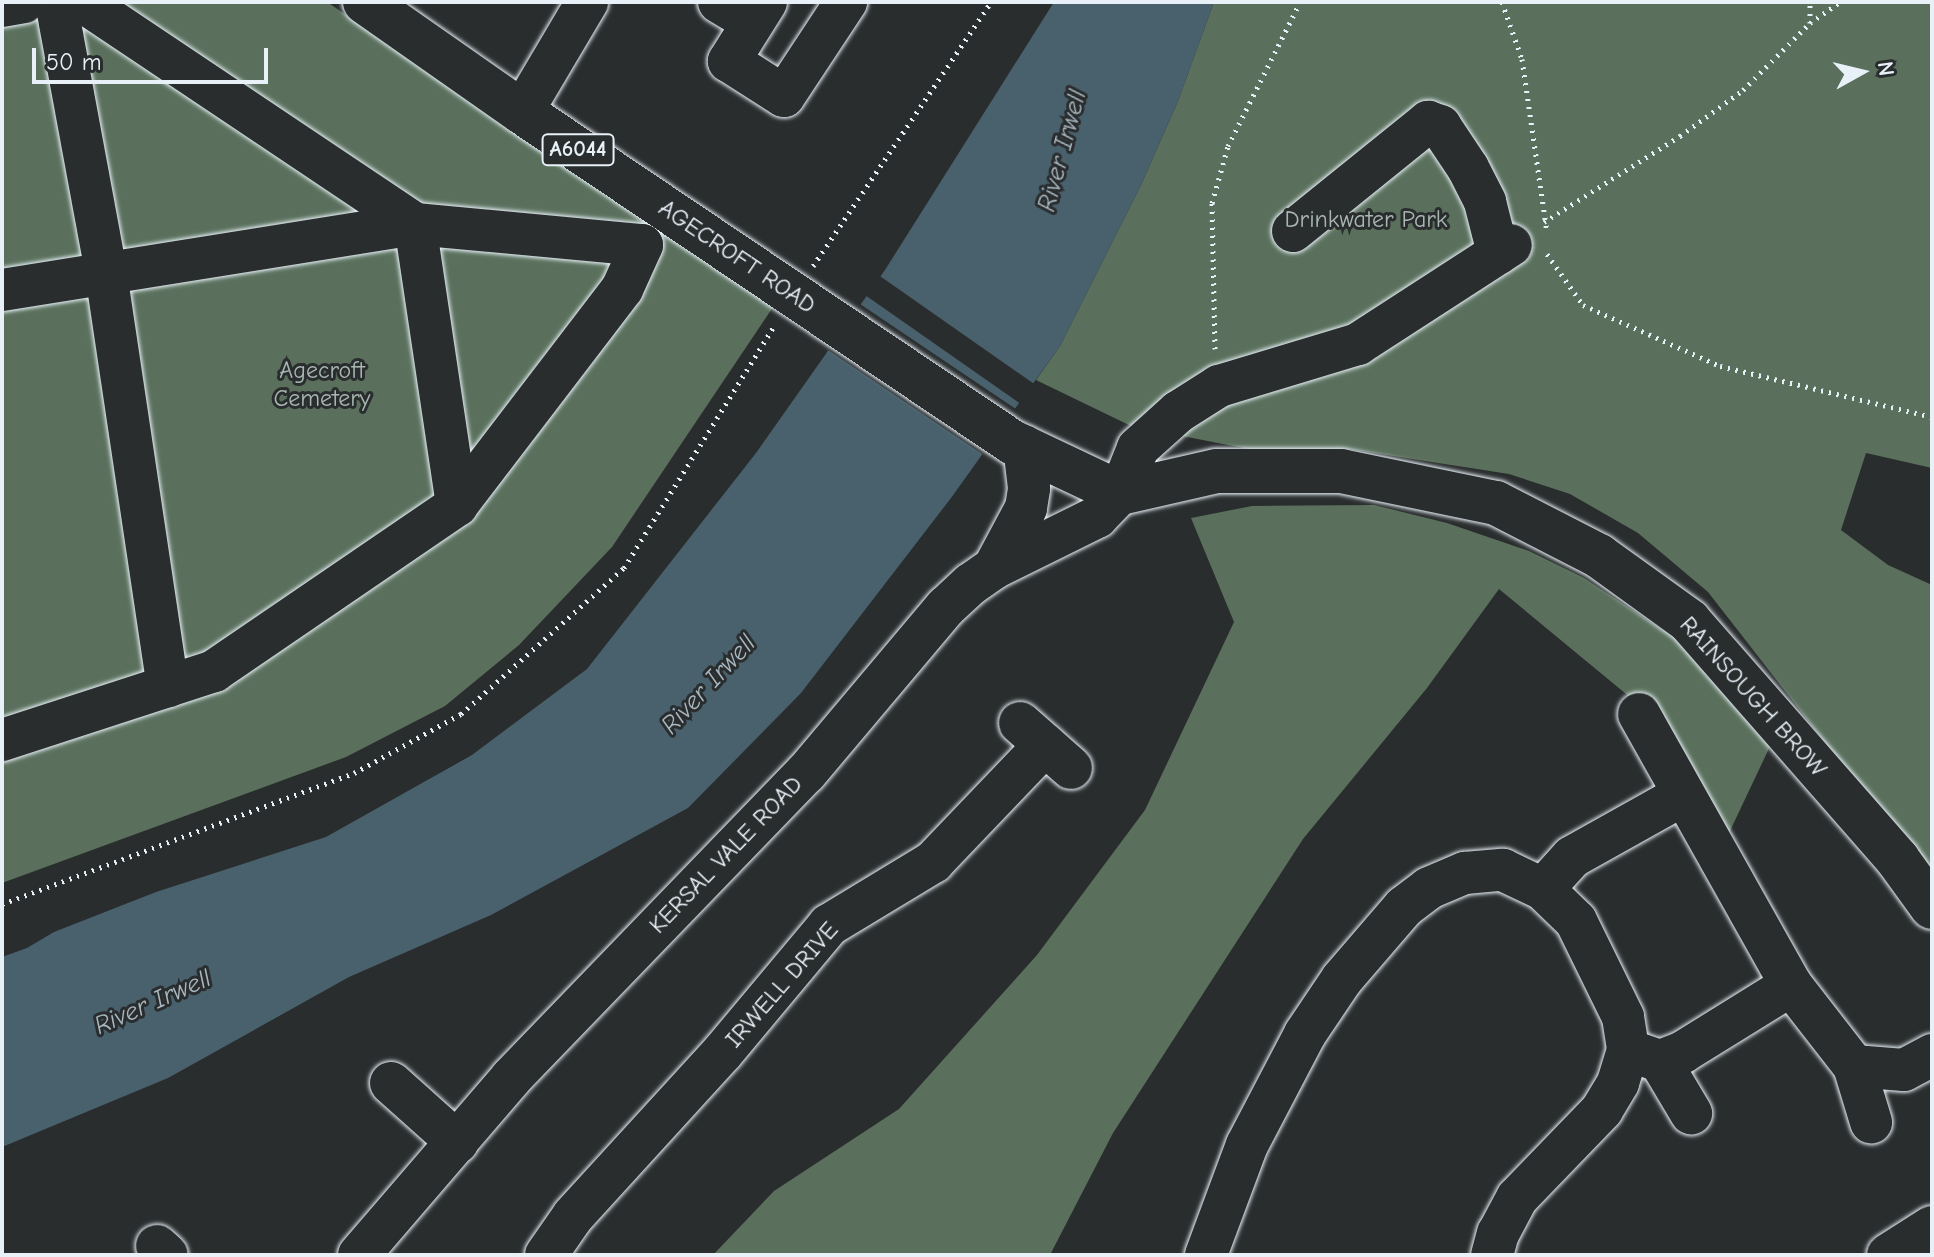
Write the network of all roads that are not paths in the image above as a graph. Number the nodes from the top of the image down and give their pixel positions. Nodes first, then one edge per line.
1 (24, 2) edge
2 (56, 2) edge
3 (84, 2) edge
4 (365, 2) edge
5 (587, 2) edge
6 (846, 2) edge
7 (2, 6) edge
8 (746, 9) edge
9 (522, 112) junction
10 (415, 224) junction
11 (1293, 231) dead end
12 (106, 273) junction
13 (2, 290) edge
14 (1024, 446) junction
15 (1120, 493) junction
16 (457, 505) junction
17 (994, 568) junction
18 (168, 686) junction
19 (1639, 714) dead end
20 (2, 740) edge
21 (1046, 746) dead end
22 (1683, 795) junction
23 (1543, 889) junction
24 (1932, 907) edge
25 (1791, 985) junction
26 (1644, 1055) junction
27 (1932, 1055) edge
28 (1854, 1066) junction
29 (391, 1083) dead end
30 (1691, 1113) dead end
31 (1871, 1122) dead end
32 (457, 1142) junction
33 (1929, 1235) edge
34 (359, 1255) edge
35 (546, 1255) edge
36 (1206, 1255) edge
37 (1492, 1255) edge
38 (1888, 1255) edge

1 - 7 street
2 - 12 street
3 - 10 street
4 - 9 main road, AGECROFT ROAD / A6044
5 - 9 street
6 - 8 street
9 - 14 main road, AGECROFT ROAD / A6044
10 - 12 street
10 - 16 street
10 - 16 street
11 - 15 street
12 - 13 street
12 - 18 street
14 - 15 main road, AGECROFT ROAD / A6044
14 - 17 street
15 - 17 street, KERSAL VALE ROAD
15 - 24 main road, RAINSOUGH BROW
16 - 18 street
17 - 32 street, KERSAL VALE ROAD
18 - 20 street
19 - 22 street
21 - 35 street, IRWELL DRIVE
22 - 23 street
22 - 25 street
23 - 26 street
23 - 36 street
25 - 26 street
25 - 28 street
26 - 30 street
26 - 37 street
27 - 28 street
28 - 31 street
29 - 32 street
32 - 34 street, KERSAL VALE ROAD
33 - 38 street

